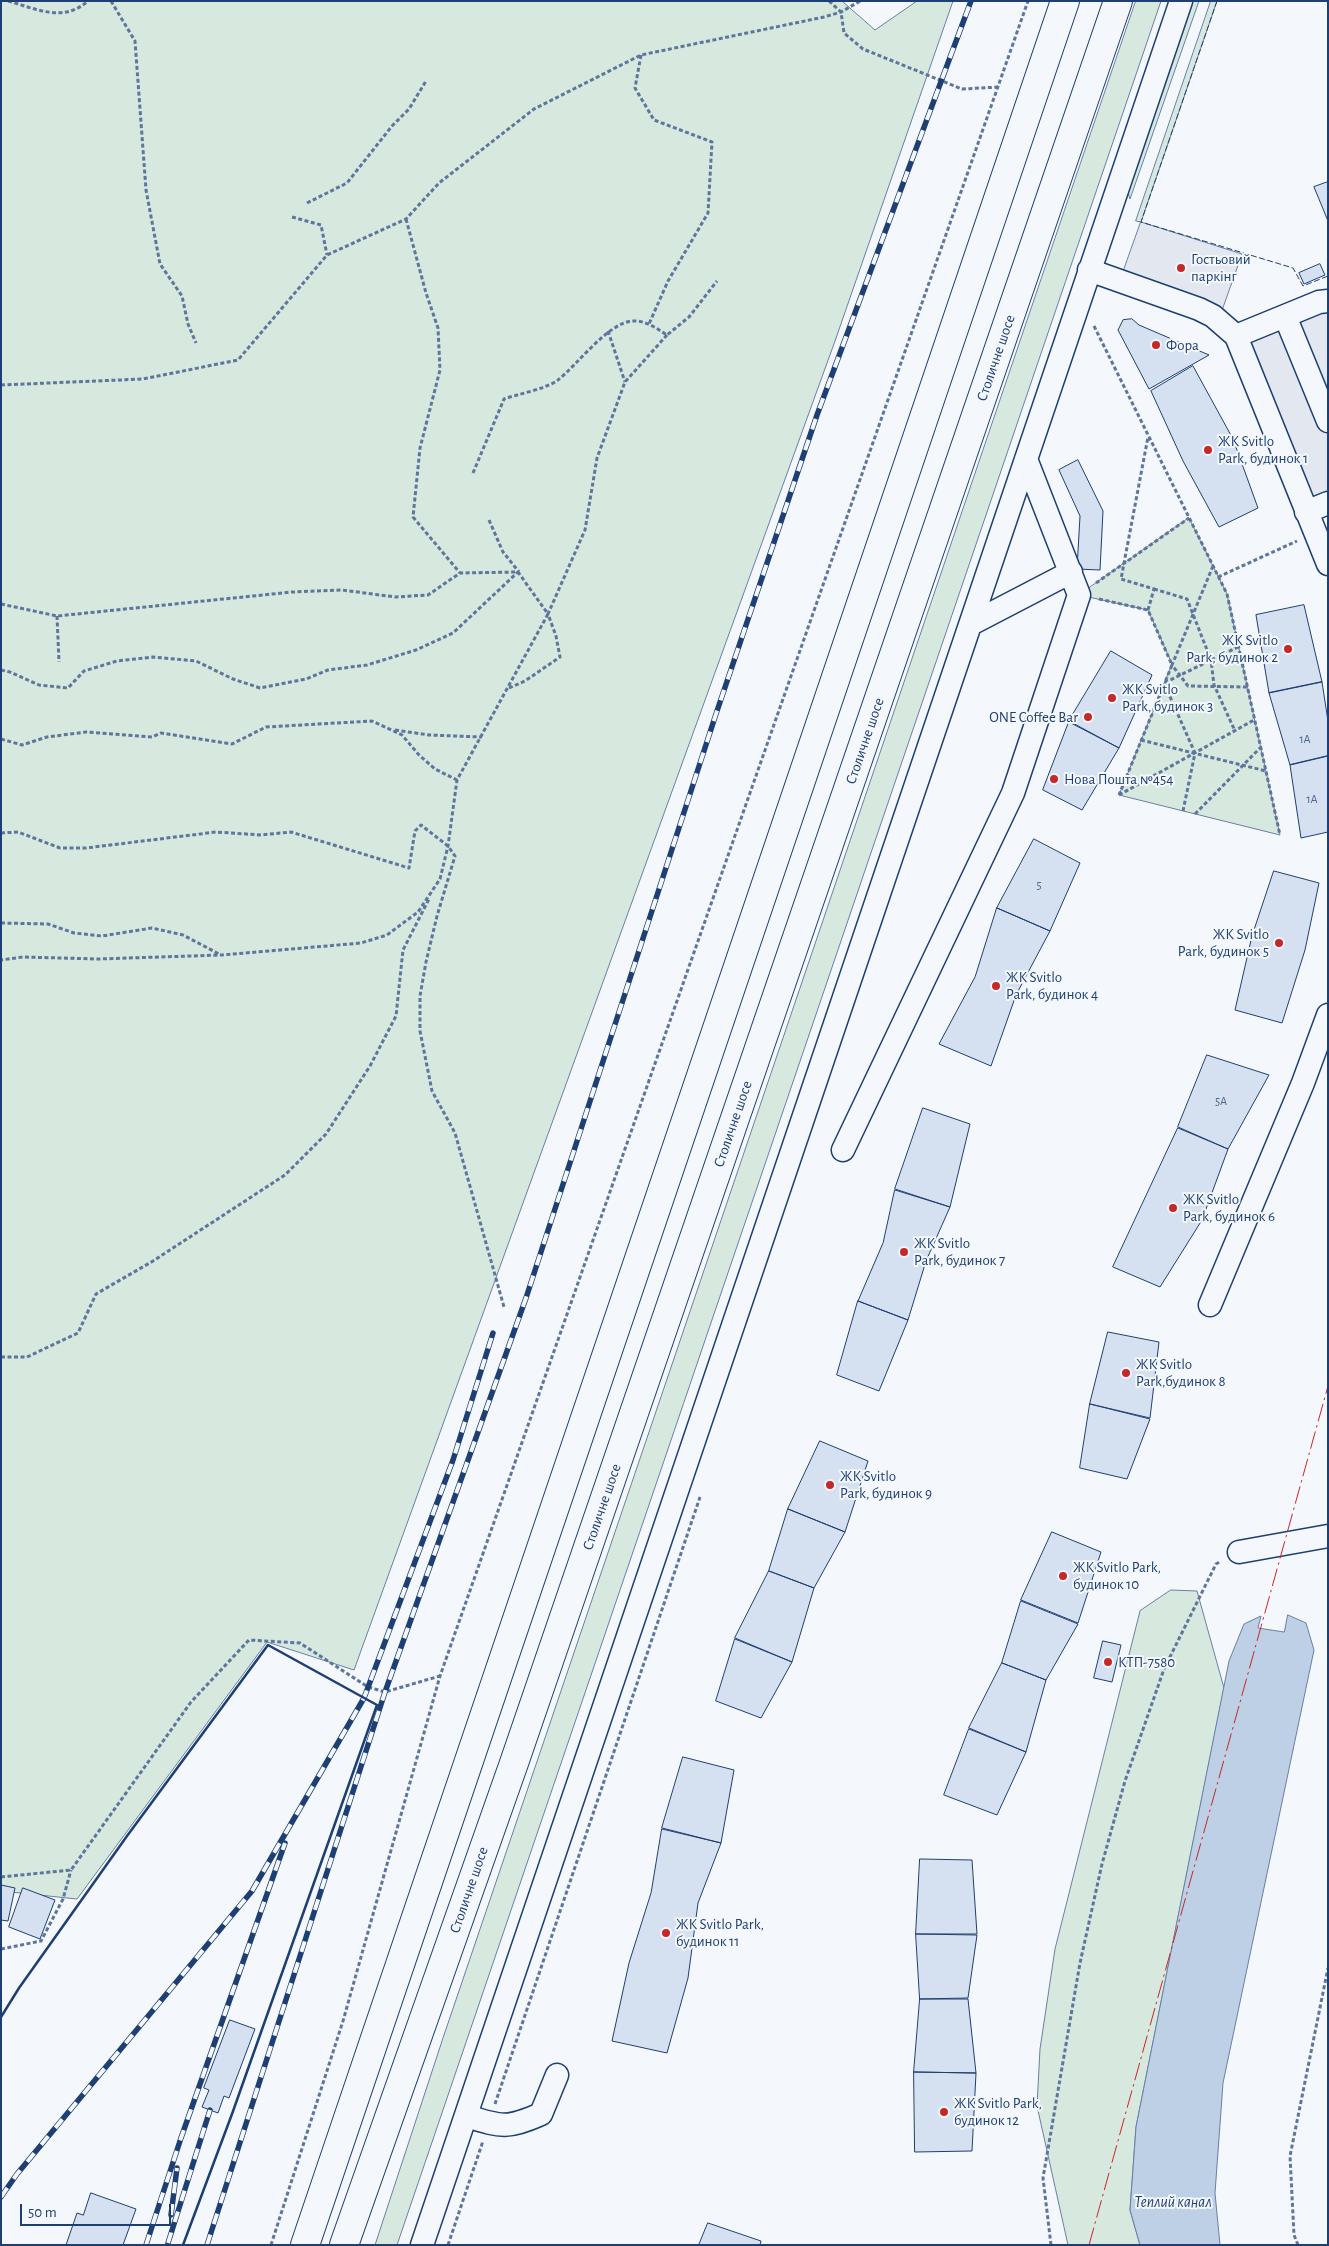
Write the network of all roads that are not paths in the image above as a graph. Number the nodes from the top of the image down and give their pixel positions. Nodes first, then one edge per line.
1 (1065, 1) edge
2 (1118, 1) edge
3 (1181, 1) edge
4 (1089, 270) junction
5 (1328, 301) edge
6 (1285, 316) junction
7 (1229, 331) junction
8 (1328, 421) edge
9 (1026, 458) junction
10 (1328, 503) edge
11 (1306, 512) junction
12 (1328, 564) edge
13 (1070, 572) junction
14 (971, 624) junction
15 (1328, 1015) edge
16 (843, 1150) dead end
17 (1210, 1305) dead end
18 (1328, 1536) edge
19 (1239, 1552) road end
20 (557, 2075) dead end
21 (466, 2116) junction
22 (305, 2245) edge
23 (344, 2245) edge
24 (422, 2245) edge

1 - 22 highway
2 - 23 highway, Столичне шосе
3 - 4 street
4 - 7 street
4 - 9 street
5 - 6 street
6 - 7 street
6 - 8 street
7 - 11 street
9 - 13 street
9 - 14 street
10 - 11 street
11 - 12 street
13 - 14 street
13 - 16 street
14 - 21 street
15 - 17 street
18 - 19 street
20 - 21 street
21 - 24 street

